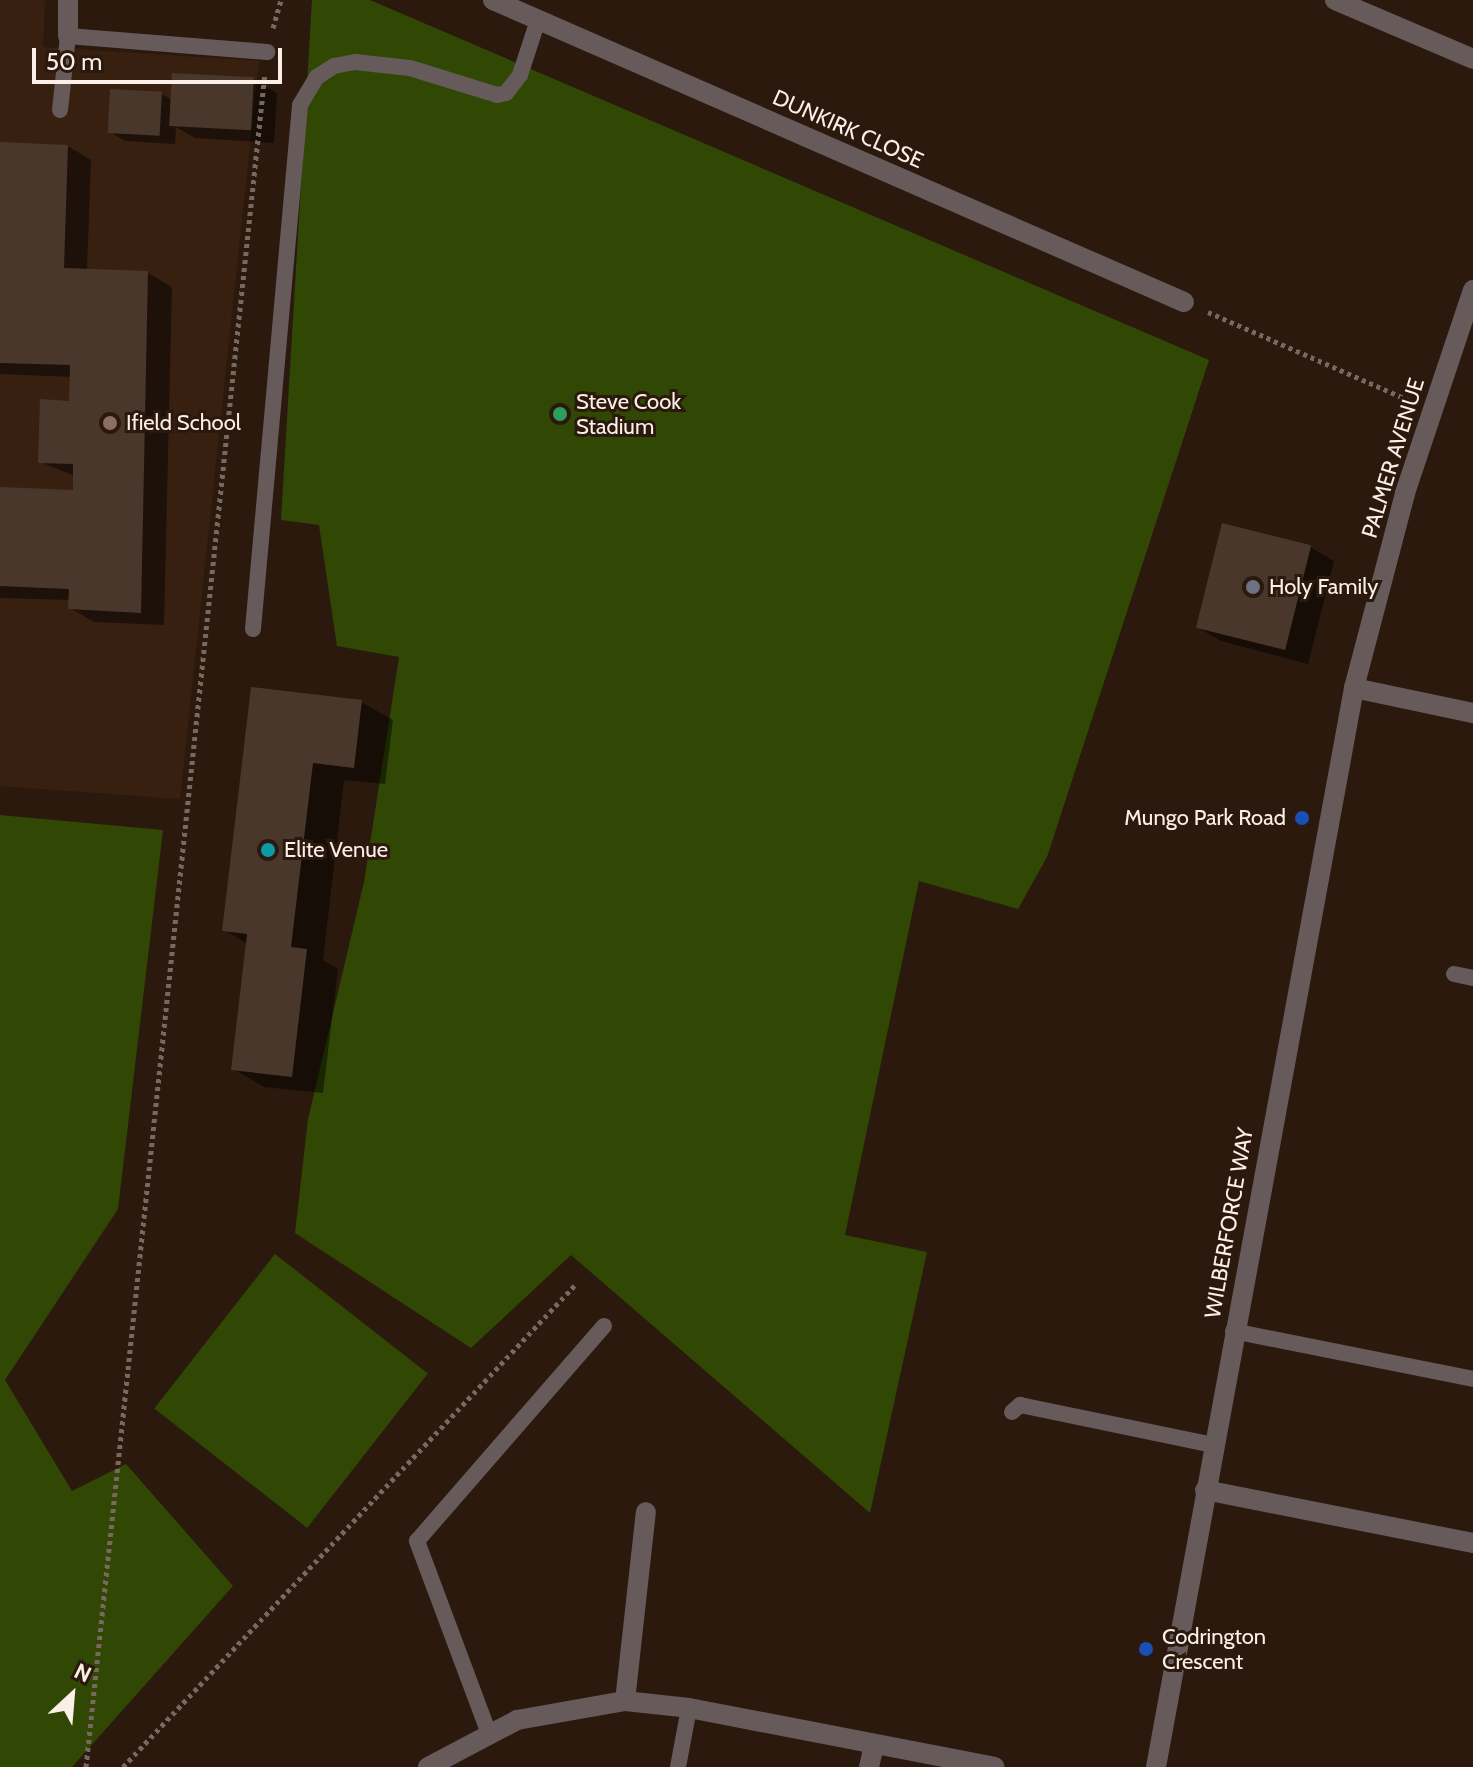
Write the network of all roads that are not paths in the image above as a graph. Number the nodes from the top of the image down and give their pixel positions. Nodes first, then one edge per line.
1 (68, 0) edge
2 (493, 0) edge
3 (546, 0) edge
4 (1335, 0) edge
5 (538, 20) junction
6 (68, 36) junction
7 (267, 52) road end
8 (1473, 59) edge
9 (60, 110) dead end
10 (1473, 290) edge
11 (1184, 302) road end
12 (253, 629) dead end
13 (1354, 688) junction
14 (1473, 713) edge
15 (1454, 974) dead end
16 (1473, 978) edge
17 (604, 1326) dead end
18 (1233, 1331) junction
19 (1473, 1379) edge
20 (1012, 1412) dead end
21 (1214, 1445) junction
22 (1205, 1490) junction
23 (646, 1512) dead end
24 (1473, 1543) edge
25 (625, 1701) junction
26 (689, 1708) junction
27 (488, 1731) junction
28 (874, 1745) junction
29 (428, 1767) edge
30 (678, 1767) edge
31 (869, 1767) edge
32 (994, 1767) edge
33 (1156, 1767) edge

1 - 6 street
2 - 5 street, DUNKIRK CLOSE
3 - 5 street
4 - 8 street
5 - 11 street, DUNKIRK CLOSE
5 - 12 lane
6 - 7 lane
6 - 9 lane
10 - 13 street, PALMER AVENUE
13 - 14 street
13 - 18 street, WILBERFORCE WAY
15 - 16 lane
17 - 27 lane
18 - 19 lane
18 - 21 street, WILBERFORCE WAY
20 - 21 lane
21 - 22 street, WILBERFORCE WAY
22 - 24 street
22 - 33 street, WILBERFORCE WAY
23 - 25 street
25 - 26 street
25 - 27 street
26 - 28 street
26 - 30 lane
27 - 29 street
28 - 31 street
28 - 32 street

